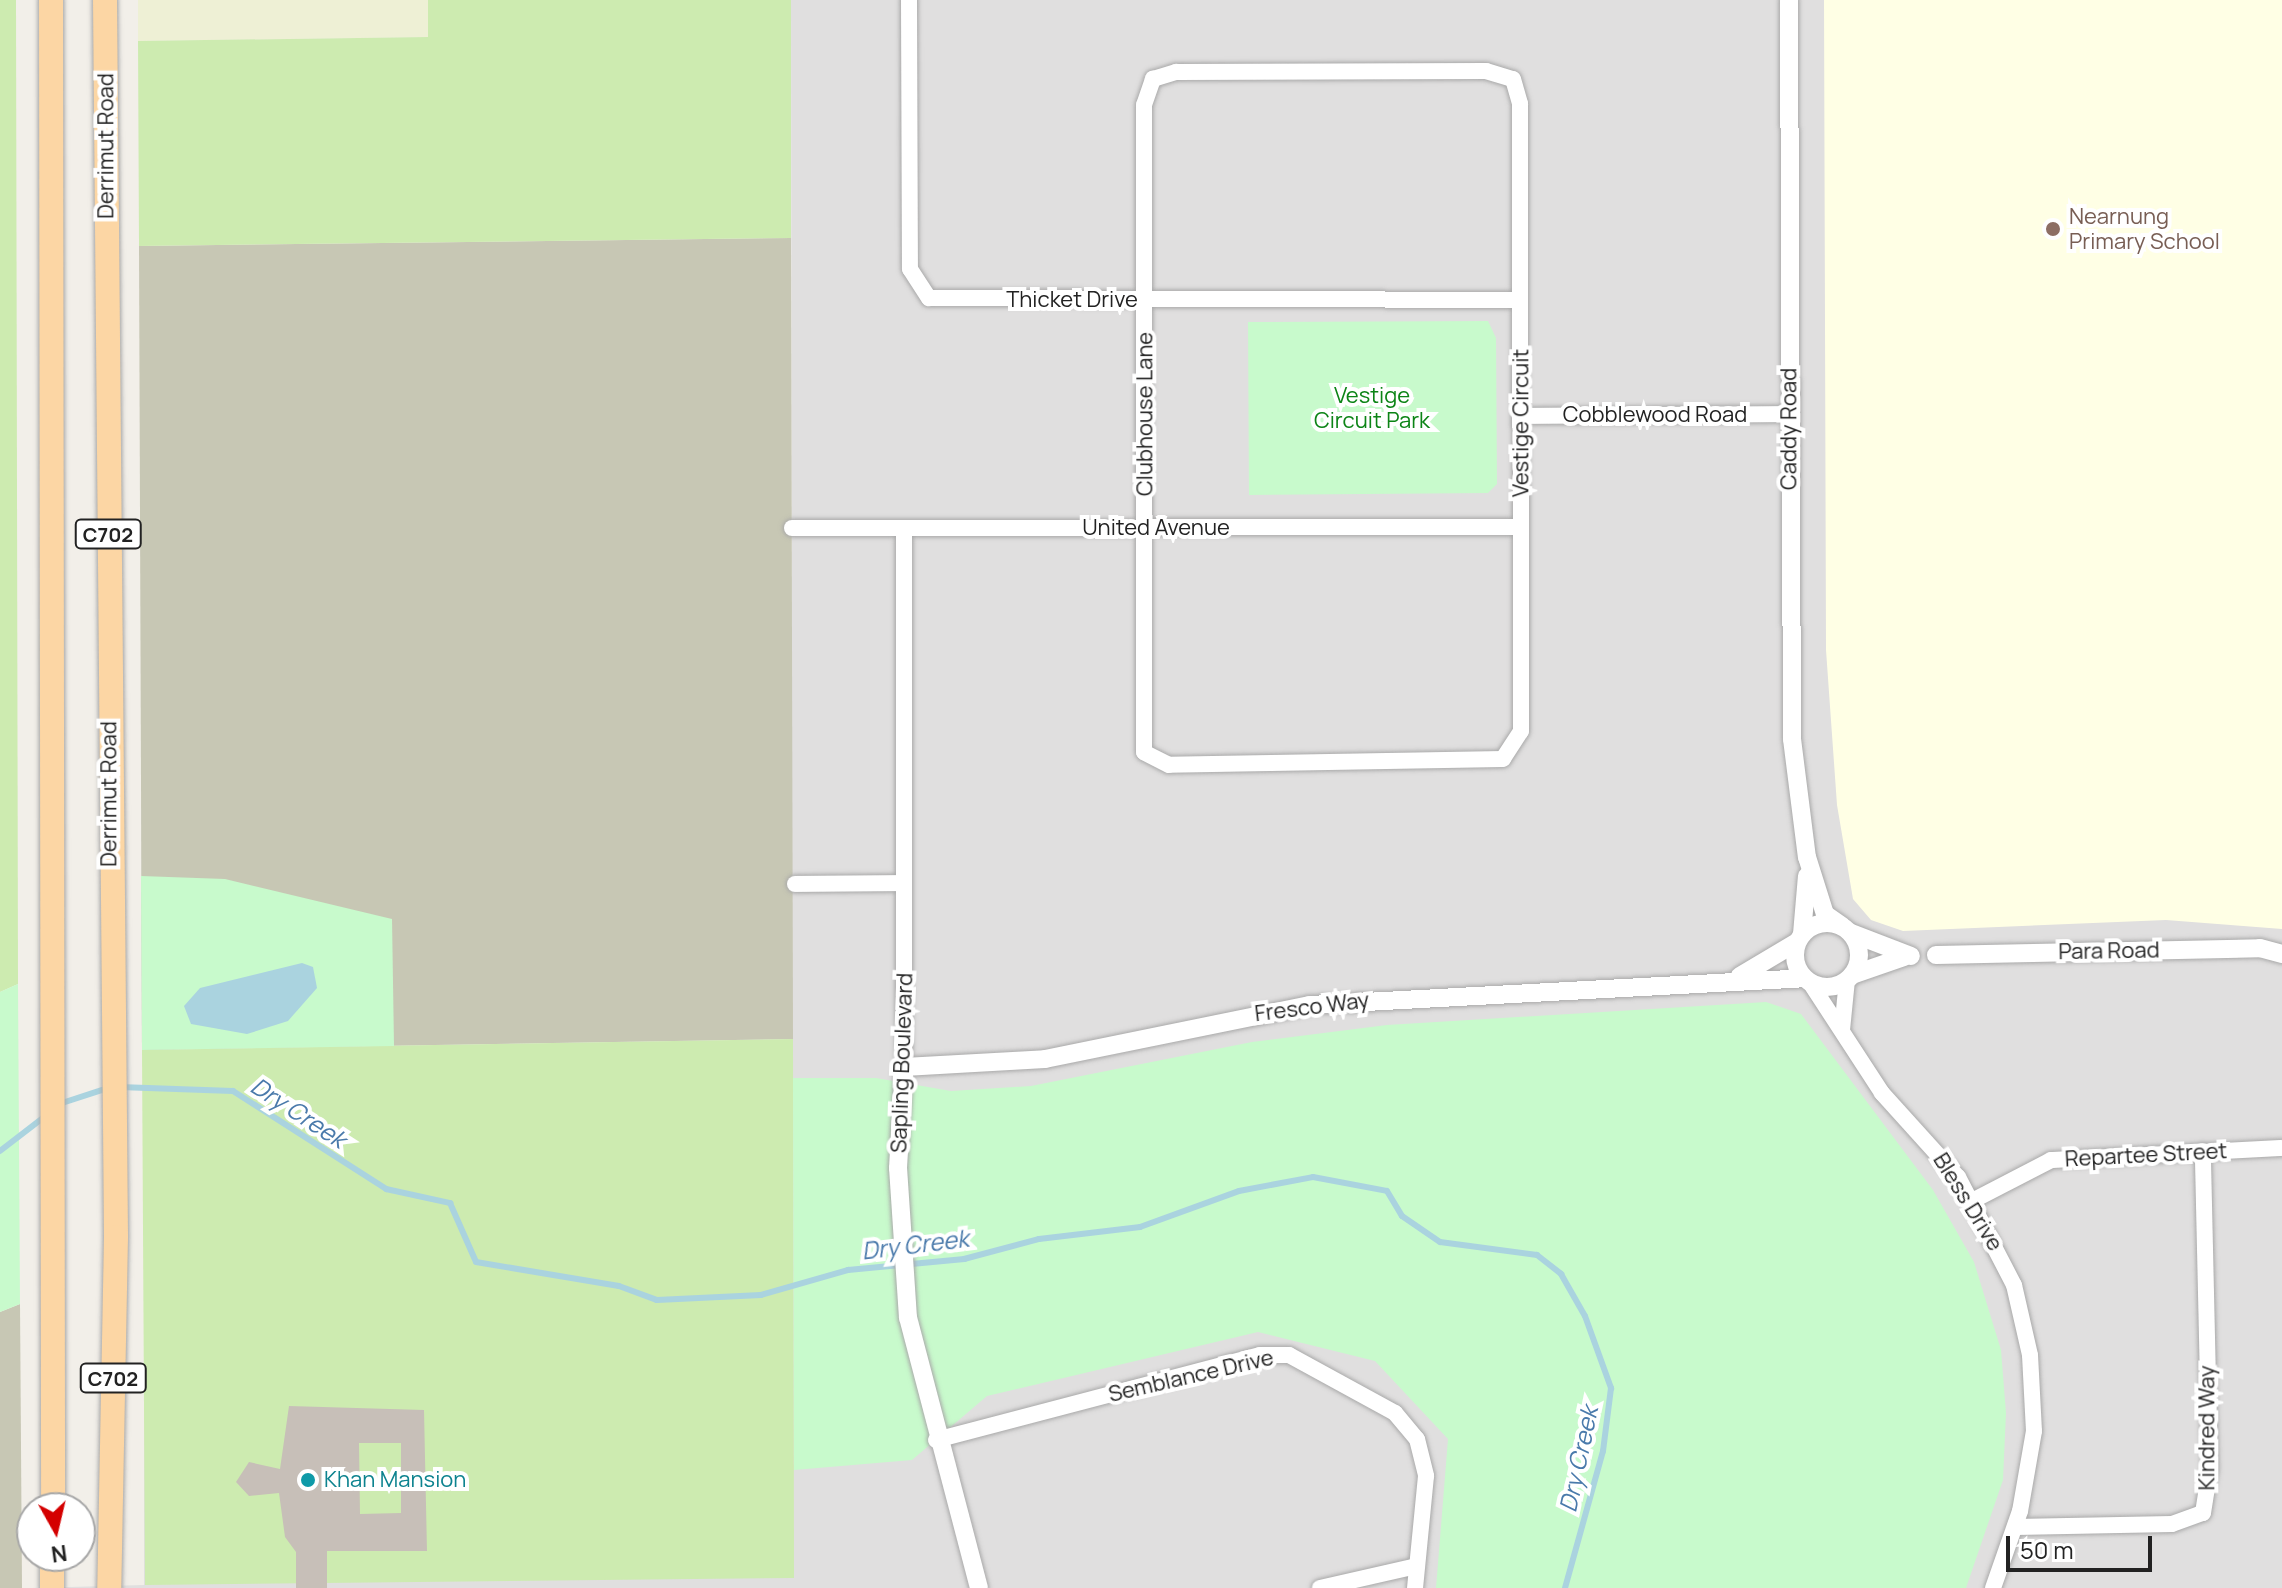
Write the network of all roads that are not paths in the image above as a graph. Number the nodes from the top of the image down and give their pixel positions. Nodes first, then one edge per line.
1 (51, 0) edge
2 (105, 0) edge
3 (909, 0) edge
4 (1789, 0) edge
5 (1144, 300) junction
6 (1520, 300) junction
7 (1789, 414) junction
8 (1521, 416) junction
9 (1521, 527) junction
10 (792, 528) dead end
11 (1140, 528) junction
12 (904, 529) junction
13 (1807, 857) junction
14 (903, 883) junction
15 (795, 884) dead end
16 (1846, 930) junction
17 (1799, 938) junction
18 (2282, 954) edge
19 (1936, 955) joint
20 (1911, 956) junction
21 (1850, 977) junction
22 (1725, 979) junction
23 (1806, 980) junction
24 (1842, 1030) junction
25 (904, 1067) junction
26 (2282, 1148) edge
27 (2203, 1151) junction
28 (1972, 1201) junction
29 (936, 1440) junction
30 (53, 1492) edge
31 (2015, 1527) junction
32 (1417, 1566) junction
33 (109, 1588) edge
34 (979, 1588) edge
35 (1320, 1588) edge
36 (1415, 1588) edge
37 (1993, 1588) edge

1 - 30 main road, C702
2 - 33 main road, Derrimut Road / C702
3 - 5 street, Thicket Drive
4 - 7 street, Caddy Road
5 - 6 street, Thicket Drive
5 - 6 street, Vestige Circuit
5 - 11 street, Clubhouse Lane
6 - 8 street, Vestige Circuit
7 - 8 street, Cobblewood Road
7 - 13 street, Caddy Road
8 - 9 street, Vestige Circuit
9 - 11 street, United Avenue
9 - 11 street, Vestige Circuit
10 - 12 street, United Avenue
11 - 12 street, United Avenue
12 - 14 street, Sapling Boulevard
13 - 16 street, Caddy Road
13 - 17 street, Caddy Road
14 - 15 street
14 - 25 street, Sapling Boulevard
16 - 17 street
16 - 20 street
16 - 21 street
17 - 22 street, Fresco Way
17 - 23 street
18 - 19 street, Para Road
19 - 20 street
20 - 21 street
21 - 23 street
21 - 24 street
22 - 23 street, Fresco Way
22 - 25 street, Fresco Way
23 - 24 street, Bless Drive
24 - 28 street, Bless Drive
25 - 29 street, Sapling Boulevard
26 - 27 street, Repartee Street
27 - 28 street, Repartee Street
27 - 31 street, Kindred Way
28 - 31 street, Bless Drive
29 - 32 street, Semblance Drive
29 - 34 street, Sapling Boulevard
31 - 37 street, Bless Drive
32 - 35 street
32 - 36 street, Semblance Drive

